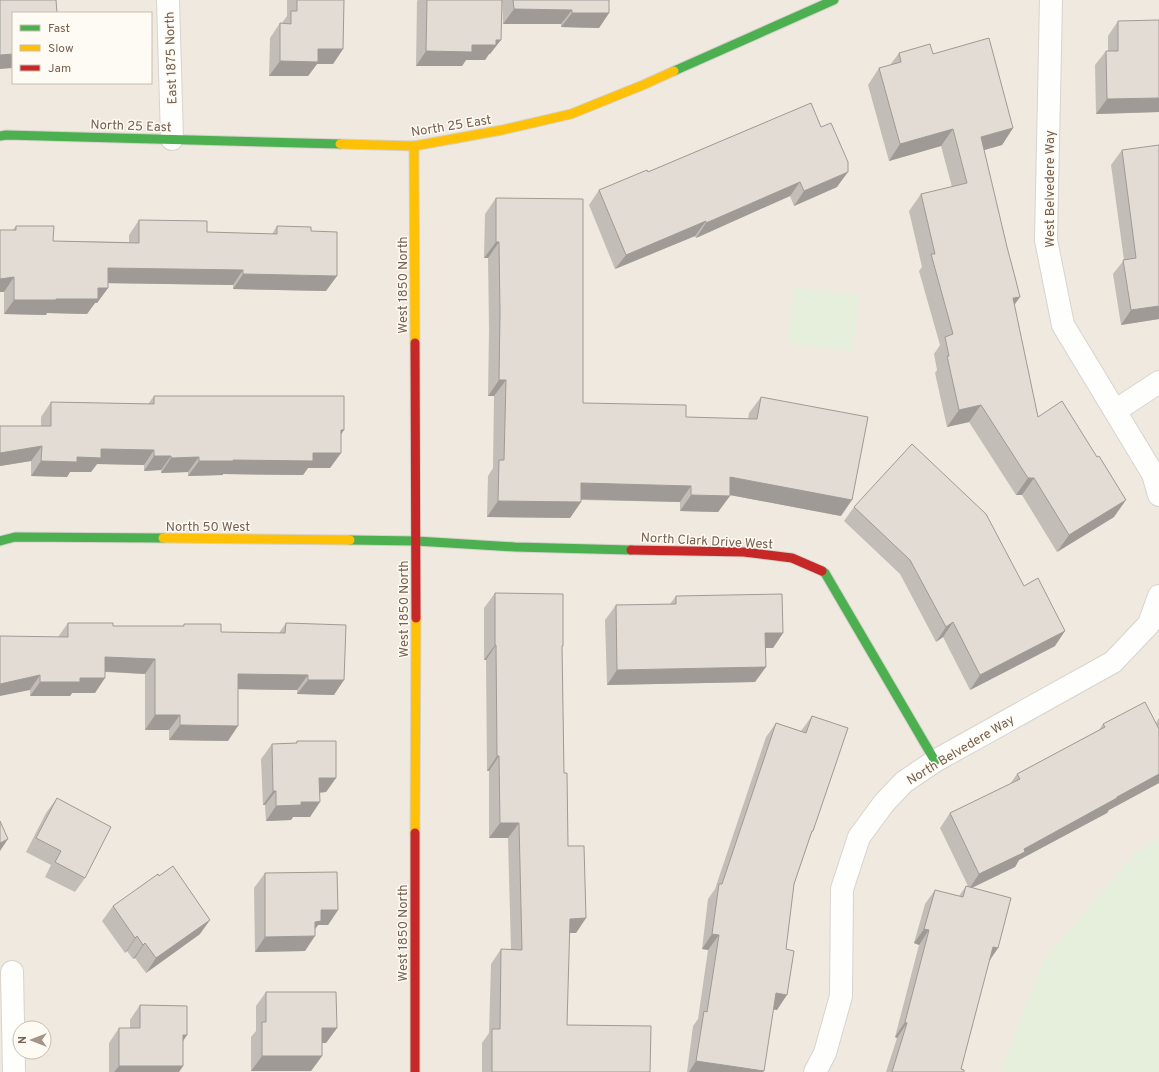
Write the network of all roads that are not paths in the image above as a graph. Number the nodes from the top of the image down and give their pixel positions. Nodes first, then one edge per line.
1 (168, 0) edge
2 (834, 0) edge
3 (1051, 0) edge
4 (0, 136) edge
5 (172, 139) junction
6 (414, 146) junction
7 (1159, 382) edge
8 (1115, 411) junction
9 (1159, 495) edge
10 (0, 541) edge
11 (416, 541) junction
12 (1159, 596) edge
13 (935, 761) junction
14 (12, 972) dead end
15 (14, 1072) edge
16 (415, 1072) edge
17 (816, 1072) edge

1 - 5 street, East 1875 North
2 - 6 street, North 25 East
3 - 8 street, West Belvedere Way
4 - 5 street, North 25 East
5 - 6 street, North 25 East
6 - 11 street, West 1850 North
7 - 8 street
8 - 9 street, West Belvedere Way
10 - 11 street, North 50 West
11 - 13 street, North Clark Drive West
11 - 16 street, West 1850 North
12 - 13 street, North Belvedere Way
13 - 17 street, North Belvedere Way
14 - 15 street

